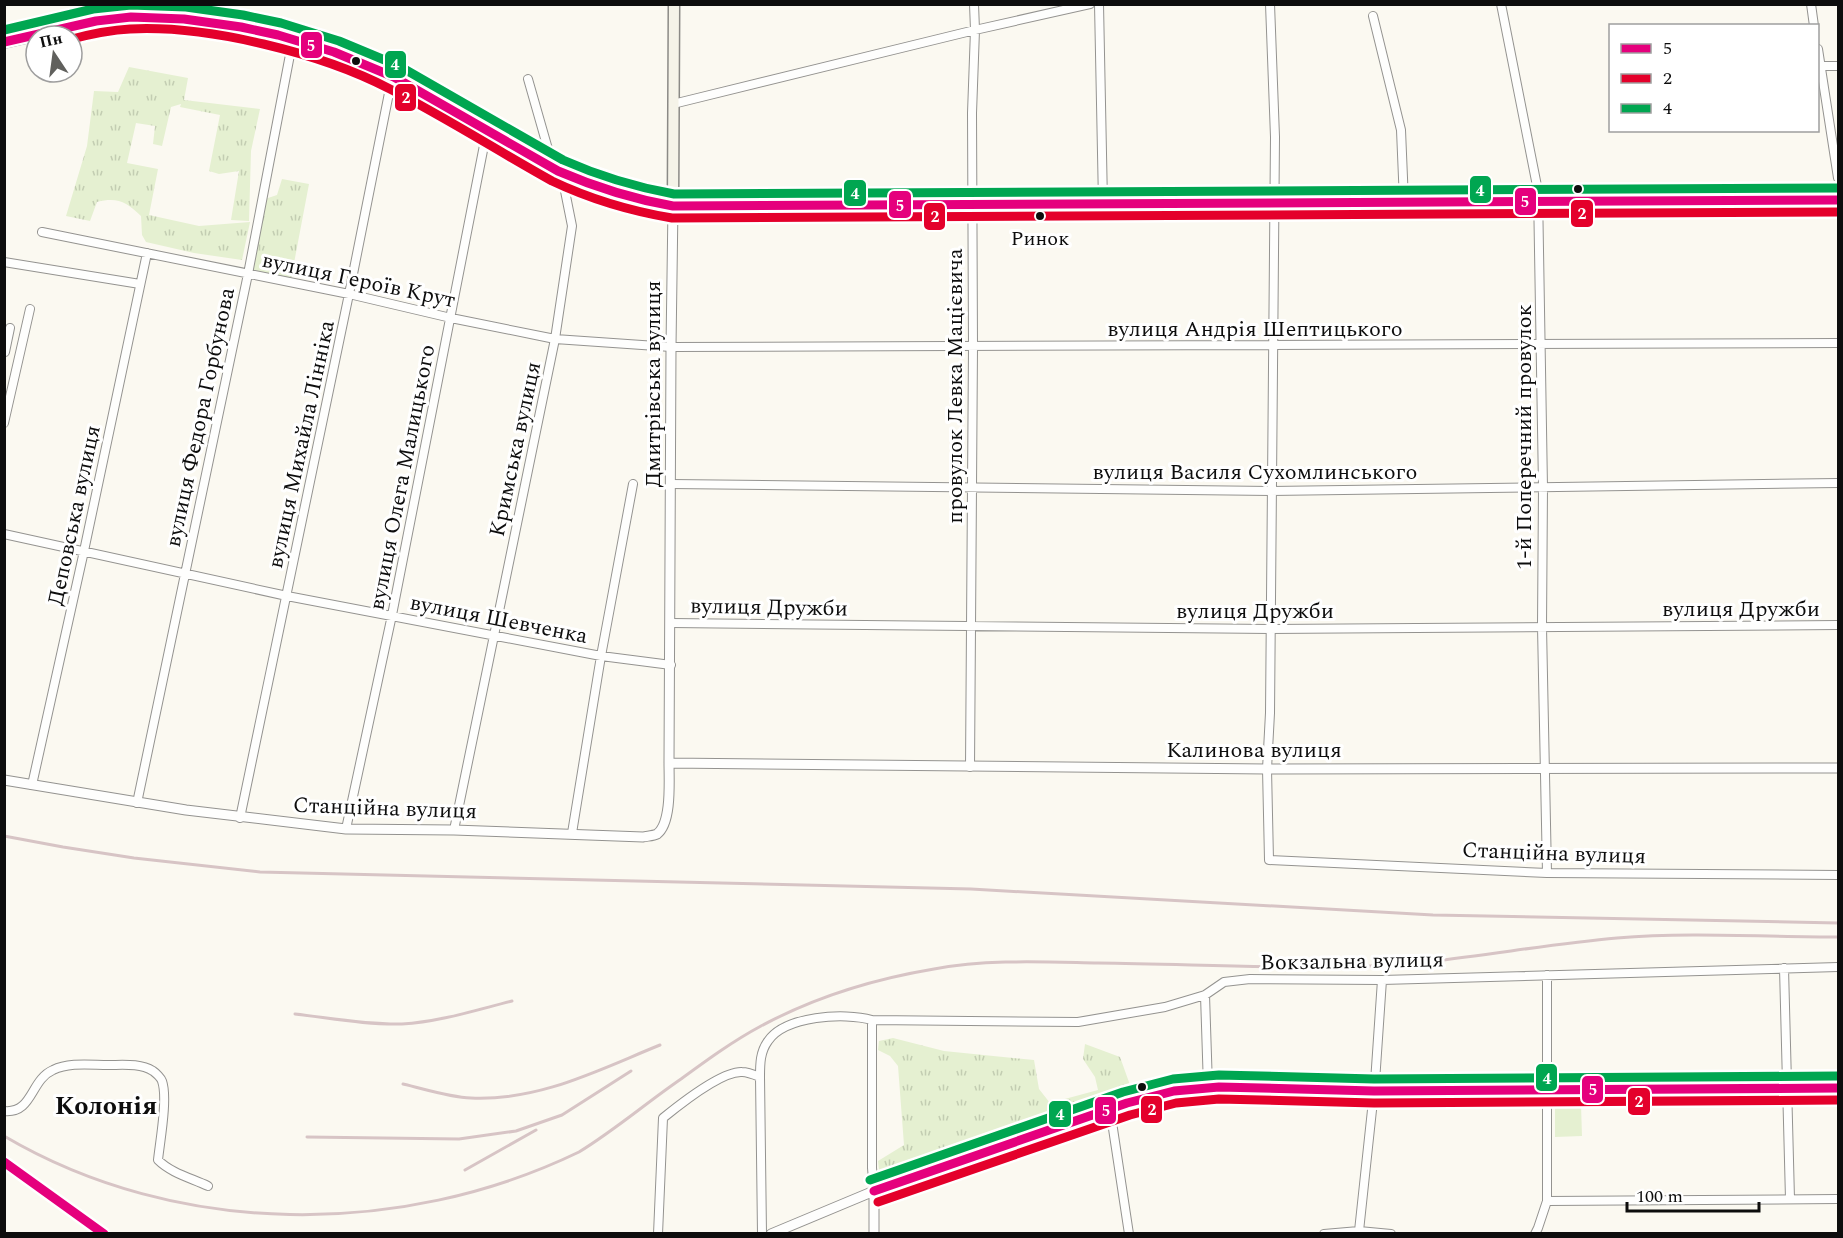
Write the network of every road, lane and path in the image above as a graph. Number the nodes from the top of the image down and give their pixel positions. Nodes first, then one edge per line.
1 (108, 4) edge
2 (177, 4) edge
3 (201, 4) edge
4 (674, 4) edge
5 (974, 4) edge
6 (1090, 4) edge
7 (1099, 4) edge
8 (1270, 4) edge
9 (1501, 4) edge
10 (1811, 4) edge
11 (1373, 16) dead end
12 (111, 19) junction
13 (213, 23) junction
14 (1814, 24) edge
15 (975, 30) junction
16 (293, 39) junction
17 (4, 42) edge
18 (1819, 58) edge
19 (1820, 66) junction
20 (1839, 66) edge
21 (394, 77) junction
22 (528, 79) dead end
23 (673, 104) junction
24 (488, 130) junction
25 (558, 171) junction
26 (1839, 178) edge
27 (1839, 200) edge
28 (1539, 201) junction
29 (1273, 202) junction
30 (1404, 202) junction
31 (1103, 203) junction
32 (971, 204) junction
33 (673, 206) junction
34 (42, 232) dead end
35 (147, 253) junction
36 (4, 262) edge
37 (248, 274) junction
38 (140, 284) junction
39 (349, 294) junction
40 (30, 309) dead end
41 (451, 318) junction
42 (10, 328) dead end
43 (555, 339) junction
44 (1839, 343) edge
45 (1541, 344) junction
46 (1274, 346) junction
47 (671, 347) junction
48 (973, 347) junction
49 (5, 352) edge
50 (18, 362) junction
51 (4, 423) edge
52 (1839, 483) edge
53 (633, 484) dead end
54 (671, 484) junction
55 (1542, 487) junction
56 (972, 488) junction
57 (1271, 491) junction
58 (4, 534) edge
59 (84, 551) junction
60 (185, 573) junction
61 (287, 596) junction
62 (392, 615) junction
63 (671, 623) junction
64 (1839, 625) edge
65 (972, 626) junction
66 (1542, 627) junction
67 (1270, 629) junction
68 (493, 636) junction
69 (601, 656) junction
70 (670, 665) junction
71 (669, 763) junction
72 (970, 767) junction
73 (1544, 768) junction
74 (1839, 768) edge
75 (1267, 769) junction
76 (4, 780) edge
77 (32, 785) junction
78 (137, 803) junction
79 (240, 818) junction
80 (346, 830) junction
81 (453, 830) junction
82 (572, 833) junction
83 (1547, 873) junction
84 (1839, 875) edge
85 (1839, 967) edge
86 (1784, 968) junction
87 (1547, 975) junction
88 (1382, 980) junction
89 (1205, 994) junction
90 (872, 1020) junction
91 (760, 1077) junction
92 (1208, 1087) junction
93 (1839, 1088) edge
94 (1787, 1089) junction
95 (1374, 1090) junction
96 (1547, 1091) junction
97 (1110, 1109) junction
98 (4, 1112) edge
99 (4, 1162) edge
100 (208, 1186) dead end
101 (874, 1191) junction
102 (1790, 1199) junction
103 (1839, 1199) edge
104 (1547, 1201) junction
105 (1359, 1231) junction
106 (105, 1233) edge
107 (658, 1233) edge
108 (762, 1233) edge
109 (771, 1233) edge
110 (874, 1233) edge
111 (1129, 1233) edge
112 (1324, 1233) edge
113 (1391, 1233) edge
114 (1535, 1233) edge

1 - 12 street
2 - 12 main road
3 - 13 main road
4 - 23 main road, Дмитрівська вулиця
5 - 15 street, провулок Левка Мацієвича
6 - 15 street
7 - 31 street
8 - 29 street
9 - 28 street, 1-й Поперечний провулок
10 - 14 street
11 - 30 street
12 - 13 main road
12 - 17 main road
13 - 16 main road
15 - 23 street
15 - 32 street, провулок Левка Мацієвича
16 - 21 main road
16 - 37 street, вулиця Федора Горбунова
18 - 19 street
19 - 20 street
19 - 26 street
21 - 24 main road
21 - 39 street, вулиця Михайла Лінніка
22 - 25 street, Кримська вулиця
23 - 33 main road, Дмитрівська вулиця
24 - 25 main road
24 - 41 street, вулиця Олега Малицького
25 - 33 main road
25 - 43 street, Кримська вулиця
27 - 28 main road
28 - 30 main road
28 - 45 street, 1-й Поперечний провулок
29 - 30 main road
29 - 31 main road
29 - 46 street
31 - 32 main road
32 - 33 main road
32 - 48 street, провулок Левка Мацієвича
33 - 47 street, Дмитрівська вулиця
34 - 35 street, вулиця Героїв Крут
35 - 37 street, вулиця Героїв Крут
35 - 38 street, Деповська вулиця
36 - 38 street
37 - 39 street, вулиця Героїв Крут
37 - 60 street, вулиця Федора Горбунова
38 - 59 street, Деповська вулиця
39 - 41 street, вулиця Героїв Крут
39 - 61 street, вулиця Михайла Лінніка
40 - 50 street
41 - 43 street, вулиця Героїв Крут
41 - 62 street, вулиця Олега Малицького
42 - 49 street
43 - 47 street, вулиця Героїв Крут
43 - 68 street, Кримська вулиця
44 - 45 street, вулиця Андрія Шептицького
45 - 46 street, вулиця Андрія Шептицького
45 - 55 street, 1-й Поперечний провулок
46 - 48 street, вулиця Андрія Шептицького
46 - 57 street
47 - 48 street, вулиця Андрія Шептицького
47 - 54 street, Дмитрівська вулиця
48 - 56 street, провулок Левка Мацієвича
49 - 50 street
50 - 51 street
52 - 55 street, вулиця Василя Сухомлинського
53 - 69 street
54 - 56 street, вулиця Василя Сухомлинського
54 - 63 street, Дмитрівська вулиця
55 - 57 street, вулиця Василя Сухомлинського
55 - 66 street, 1-й Поперечний провулок
56 - 57 street, вулиця Василя Сухомлинського
56 - 65 street, провулок Левка Мацієвича
57 - 67 street
58 - 59 street, вулиця Шевченка
59 - 60 street, вулиця Шевченка
59 - 77 street, Деповська вулиця
60 - 61 street, вулиця Шевченка
60 - 78 street, вулиця Федора Горбунова
61 - 62 street, вулиця Шевченка
61 - 79 street, вулиця Михайла Лінніка
62 - 68 street, вулиця Шевченка
62 - 80 street, вулиця Олега Малицького
63 - 65 street, вулиця Дружби
63 - 70 street, Дмитрівська вулиця
64 - 66 street, вулиця Дружби
65 - 67 street, вулиця Дружби
65 - 72 street, провулок Левка Мацієвича
66 - 67 street, вулиця Дружби
66 - 73 street, 1-й Поперечний провулок
67 - 75 street
68 - 69 street, вулиця Шевченка
68 - 81 street, Кримська вулиця
69 - 70 street, вулиця Шевченка
69 - 82 street
70 - 71 street, Дмитрівська вулиця
71 - 72 street, Калинова вулиця
71 - 82 street, Станційна вулиця
72 - 75 street, Калинова вулиця
73 - 74 street, Калинова вулиця
73 - 75 street, Калинова вулиця
73 - 83 street, 1-й Поперечний провулок
75 - 83 street, Станційна вулиця
76 - 77 street, Станційна вулиця
77 - 78 street, Станційна вулиця
78 - 79 street, Станційна вулиця
79 - 80 street, Станційна вулиця
80 - 81 street, Станційна вулиця
81 - 82 street, Станційна вулиця
83 - 84 street, Станційна вулиця
85 - 86 street, Вокзальна вулиця
86 - 87 street, Вокзальна вулиця
86 - 94 street
87 - 88 street, Вокзальна вулиця
87 - 96 street
88 - 89 street, Вокзальна вулиця
88 - 95 street
89 - 90 street, Вокзальна вулиця
89 - 92 street
90 - 91 street, Вокзальна вулиця
90 - 101 street
91 - 107 street
91 - 108 street, Вокзальна вулиця
92 - 95 street
92 - 97 street
93 - 94 street
94 - 96 street
94 - 102 street
95 - 96 street
95 - 105 street
96 - 104 street
97 - 101 street
97 - 111 street
98 - 100 street
99 - 106 street
101 - 109 street
101 - 110 street
102 - 103 street
102 - 104 street
104 - 114 street
105 - 112 street
105 - 113 street

